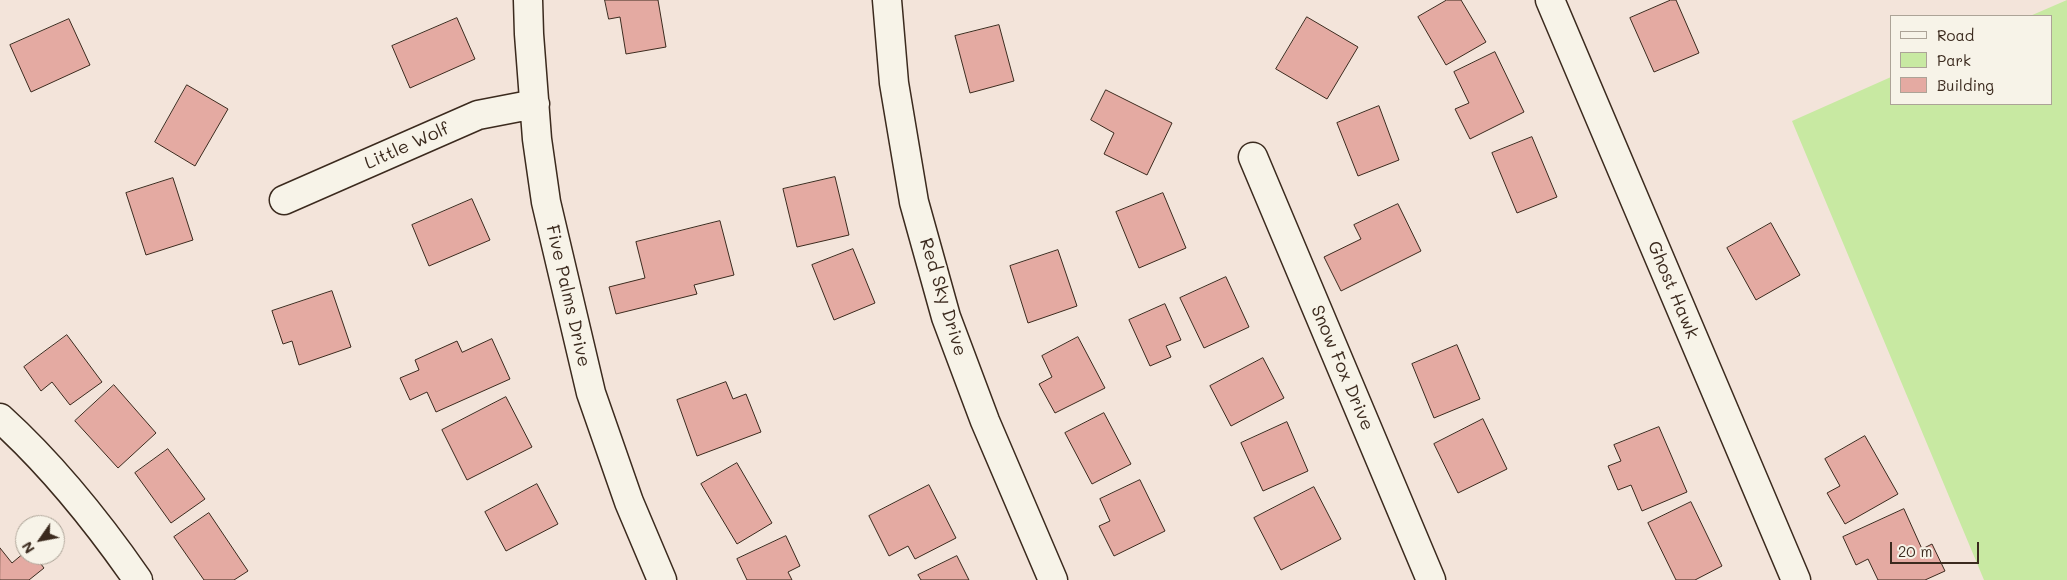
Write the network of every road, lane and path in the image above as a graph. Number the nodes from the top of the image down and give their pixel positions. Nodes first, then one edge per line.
1 (528, 0) edge
2 (887, 0) edge
3 (1550, 0) edge
4 (535, 104) junction
5 (1252, 157) dead end
6 (284, 200) dead end
7 (0, 418) edge
8 (138, 580) edge
9 (662, 580) edge
10 (1053, 580) edge
11 (1431, 580) edge
12 (1796, 580) edge

1 - 4 street, Five Palms Drive
2 - 10 street, Red Sky Drive
3 - 12 street, Ghost Hawk
4 - 6 street, Little Wolf
4 - 9 street, Five Palms Drive
5 - 11 street, Snow Fox Drive
7 - 8 street

